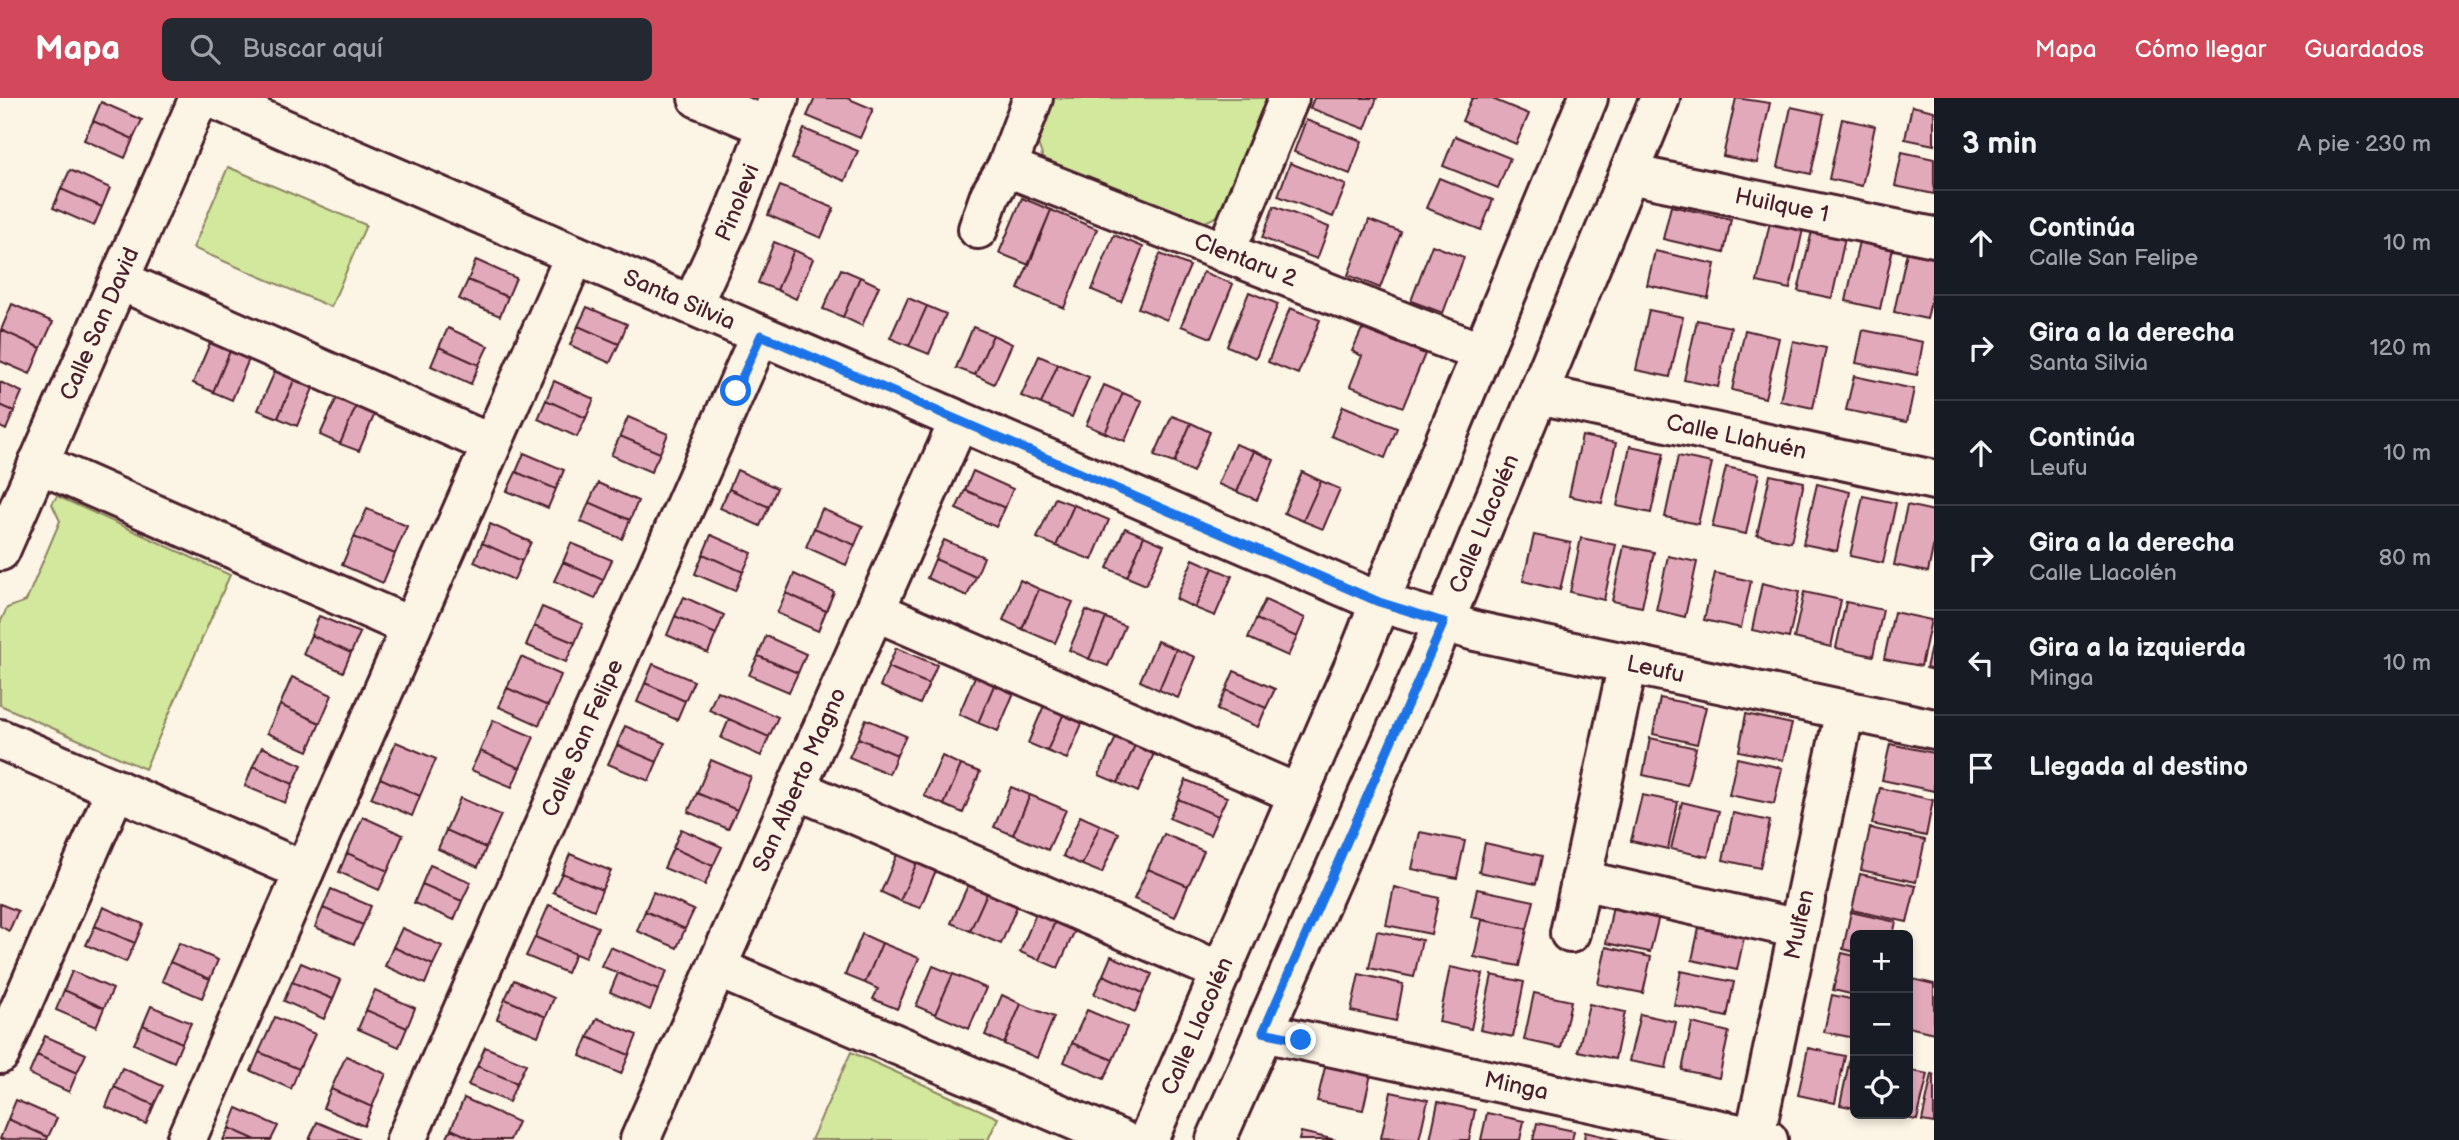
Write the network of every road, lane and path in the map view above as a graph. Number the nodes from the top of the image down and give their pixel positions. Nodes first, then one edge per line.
1 (199, 98) edge
2 (212, 98) edge
3 (698, 98) edge
4 (1033, 98) edge
5 (1289, 98) edge
6 (1588, 98) edge
7 (1660, 98) edge
8 (773, 112) edge
9 (1007, 167) junction
10 (1629, 174) junction
11 (978, 229) dead end
12 (1934, 237) edge
13 (1225, 253) junction
14 (575, 255) junction
15 (119, 280) junction
16 (692, 305) junction
17 (761, 335) junction
18 (1482, 353) junction
19 (1538, 394) junction
20 (959, 421) junction
21 (491, 444) junction
22 (38, 463) junction
23 (1932, 470) edge
24 (0, 551) edge
25 (1379, 602) junction
26 (875, 611) junction
27 (1444, 622) junction
28 (411, 627) junction
29 (1628, 663) junction
30 (1845, 710) junction
31 (1934, 729) edge
32 (0, 739) edge
33 (116, 789) junction
34 (796, 789) junction
35 (1298, 794) junction
36 (304, 871) junction
37 (1581, 880) junction
38 (1799, 929) junction
39 (1570, 933) dead end
40 (717, 968) junction
41 (1222, 972) junction
42 (1263, 1032) junction
43 (0, 1054) edge
44 (643, 1139) edge
45 (1759, 1139) edge
46 (186, 1140) edge
47 (406, 1140) edge
48 (1121, 1140) edge
49 (1148, 1140) edge
50 (1216, 1140) edge

1 - 15 street, Calle San David
2 - 14 street, Santa Silvia
3 - 8 street
4 - 9 street
5 - 13 street
6 - 18 street, Calle Llacolén
7 - 10 street, Calle Llacolén
8 - 16 street, Pinolevi
9 - 11 street
9 - 13 street, Clentaru 2
10 - 12 street, Huilque 1
10 - 19 street, Calle Llacolén
13 - 18 street, Clentaru 2
14 - 16 street, Santa Silvia
14 - 21 street
15 - 21 street
15 - 22 street, Calle San David
16 - 17 street, Santa Silvia
17 - 20 street, Santa Silvia
17 - 47 street, Calle San Felipe
18 - 25 street, Calle Llacolén
19 - 23 street, Calle Llahuén
19 - 27 street, Calle Llacolén
20 - 25 street, Santa Silvia
20 - 26 street, San Alberto Magno
21 - 28 street
22 - 24 street, Calle San David
22 - 28 street
25 - 27 street, Leufu
25 - 35 street, Calle Llacolén
26 - 34 street, San Alberto Magno
26 - 35 street
27 - 29 street, Leufu
27 - 42 street, Calle Llacolén
28 - 36 street
29 - 30 street, Leufu
29 - 37 street
30 - 31 street, Leufu
30 - 38 street, Mulfen
32 - 33 street
33 - 36 street
33 - 43 street
34 - 40 street, San Alberto Magno
34 - 41 street
35 - 41 street, Calle Llacolén
36 - 46 street
37 - 38 street
37 - 39 street
38 - 45 street, Mulfen
40 - 44 street, San Alberto Magno
40 - 48 street
41 - 49 street, Calle Llacolén
42 - 45 street, Minga
42 - 50 street, Calle Llacolén

